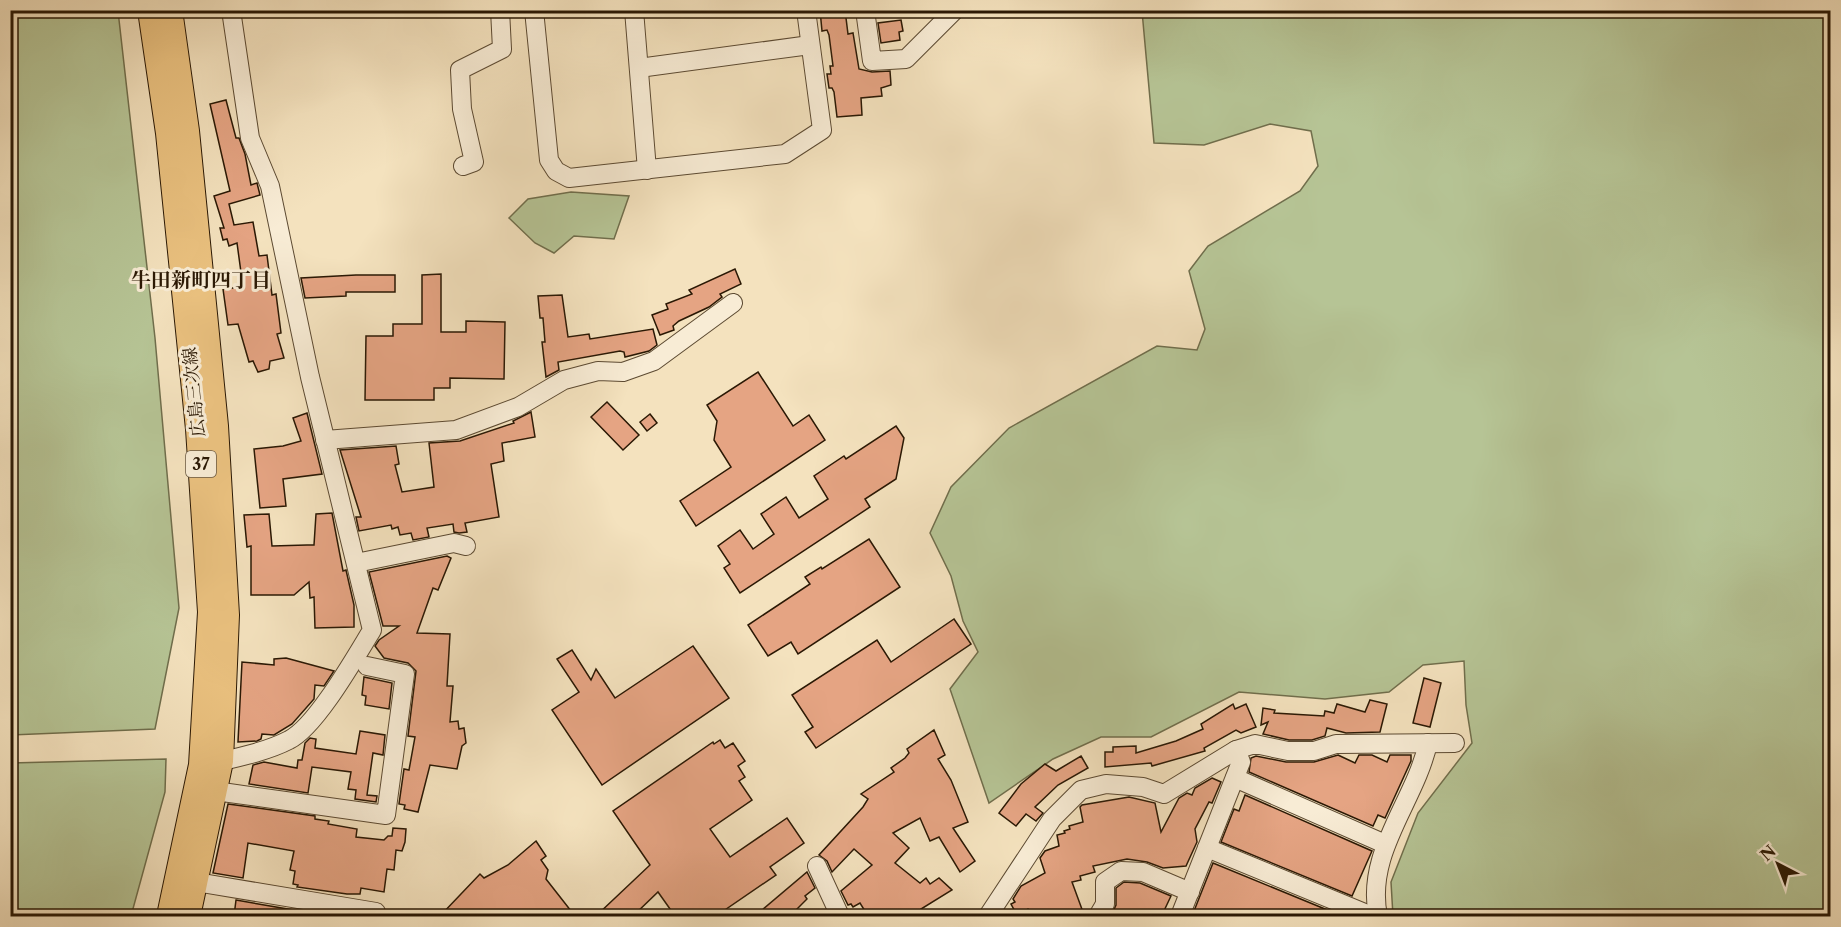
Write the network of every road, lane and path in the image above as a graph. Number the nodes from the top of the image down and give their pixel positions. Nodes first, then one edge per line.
1 (150, 10) edge
2 (170, 10) edge
3 (534, 10) edge
4 (634, 10) edge
5 (806, 10) edge
6 (865, 10) edge
7 (954, 10) edge
8 (236, 12) edge
9 (496, 13) edge
10 (810, 45) junction
11 (639, 68) junction
12 (463, 166) dead end
13 (647, 170) junction
14 (733, 303) dead end
15 (325, 440) junction
16 (466, 546) dead end
17 (356, 563) junction
18 (367, 666) dead end
19 (1428, 743) junction
20 (1455, 743) dead end
21 (1236, 750) junction
22 (211, 763) junction
23 (1235, 778) junction
24 (215, 791) junction
25 (1385, 844) junction
26 (1207, 848) junction
27 (817, 866) dead end
28 (188, 881) junction
29 (1190, 892) junction
30 (169, 916) edge
31 (188, 916) edge
32 (375, 916) edge
33 (840, 916) edge
34 (988, 916) edge
35 (1098, 916) edge
36 (1180, 916) edge
37 (1372, 916) edge
38 (1378, 916) edge

1 - 22 main road, 広島三次線 / 37
2 - 22 main road, 広島三次線 / 37
3 - 13 street
4 - 11 street
5 - 10 street
6 - 7 street
8 - 15 street
9 - 12 street
10 - 11 street
10 - 13 street
11 - 13 street
14 - 15 street
15 - 17 street
16 - 17 street
17 - 22 street
18 - 24 street
19 - 20 street
19 - 21 street
19 - 25 street
21 - 23 street
21 - 34 street
22 - 24 main road, 広島三次線 / 37
22 - 28 main road, 広島三次線 / 37
23 - 25 street
23 - 26 street
24 - 28 main road, 広島三次線 / 37
25 - 38 street
26 - 29 street
26 - 37 street
27 - 33 street
28 - 30 main road, 広島三次線 / 37
28 - 31 main road, 広島三次線 / 37
28 - 32 street
29 - 35 street
29 - 36 street

